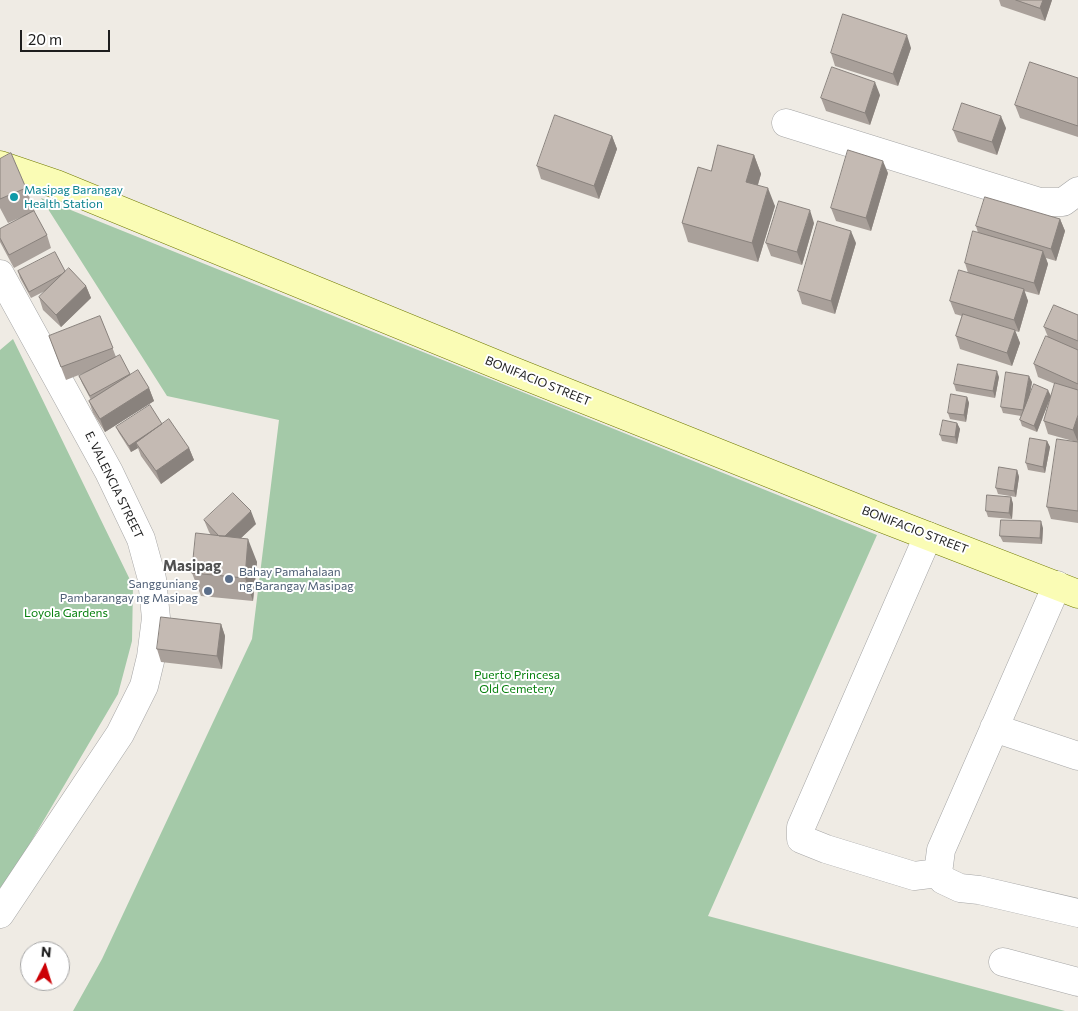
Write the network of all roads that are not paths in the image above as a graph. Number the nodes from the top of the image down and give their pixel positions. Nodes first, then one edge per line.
1 (786, 123) dead end
2 (0, 165) edge
3 (1078, 191) edge
4 (0, 274) edge
5 (928, 536) junction
6 (1067, 590) edge
7 (994, 728) junction
8 (1078, 756) edge
9 (938, 873) junction
10 (1078, 913) edge
11 (0, 914) edge
12 (1003, 962) dead end
13 (1078, 982) edge

1 - 3 street
2 - 5 street, BONIFACIO STREET
4 - 11 street, E. VALENCIA STREET
5 - 6 street, BONIFACIO STREET
5 - 9 street
6 - 7 street
7 - 8 street
7 - 9 street
9 - 10 street
12 - 13 street

